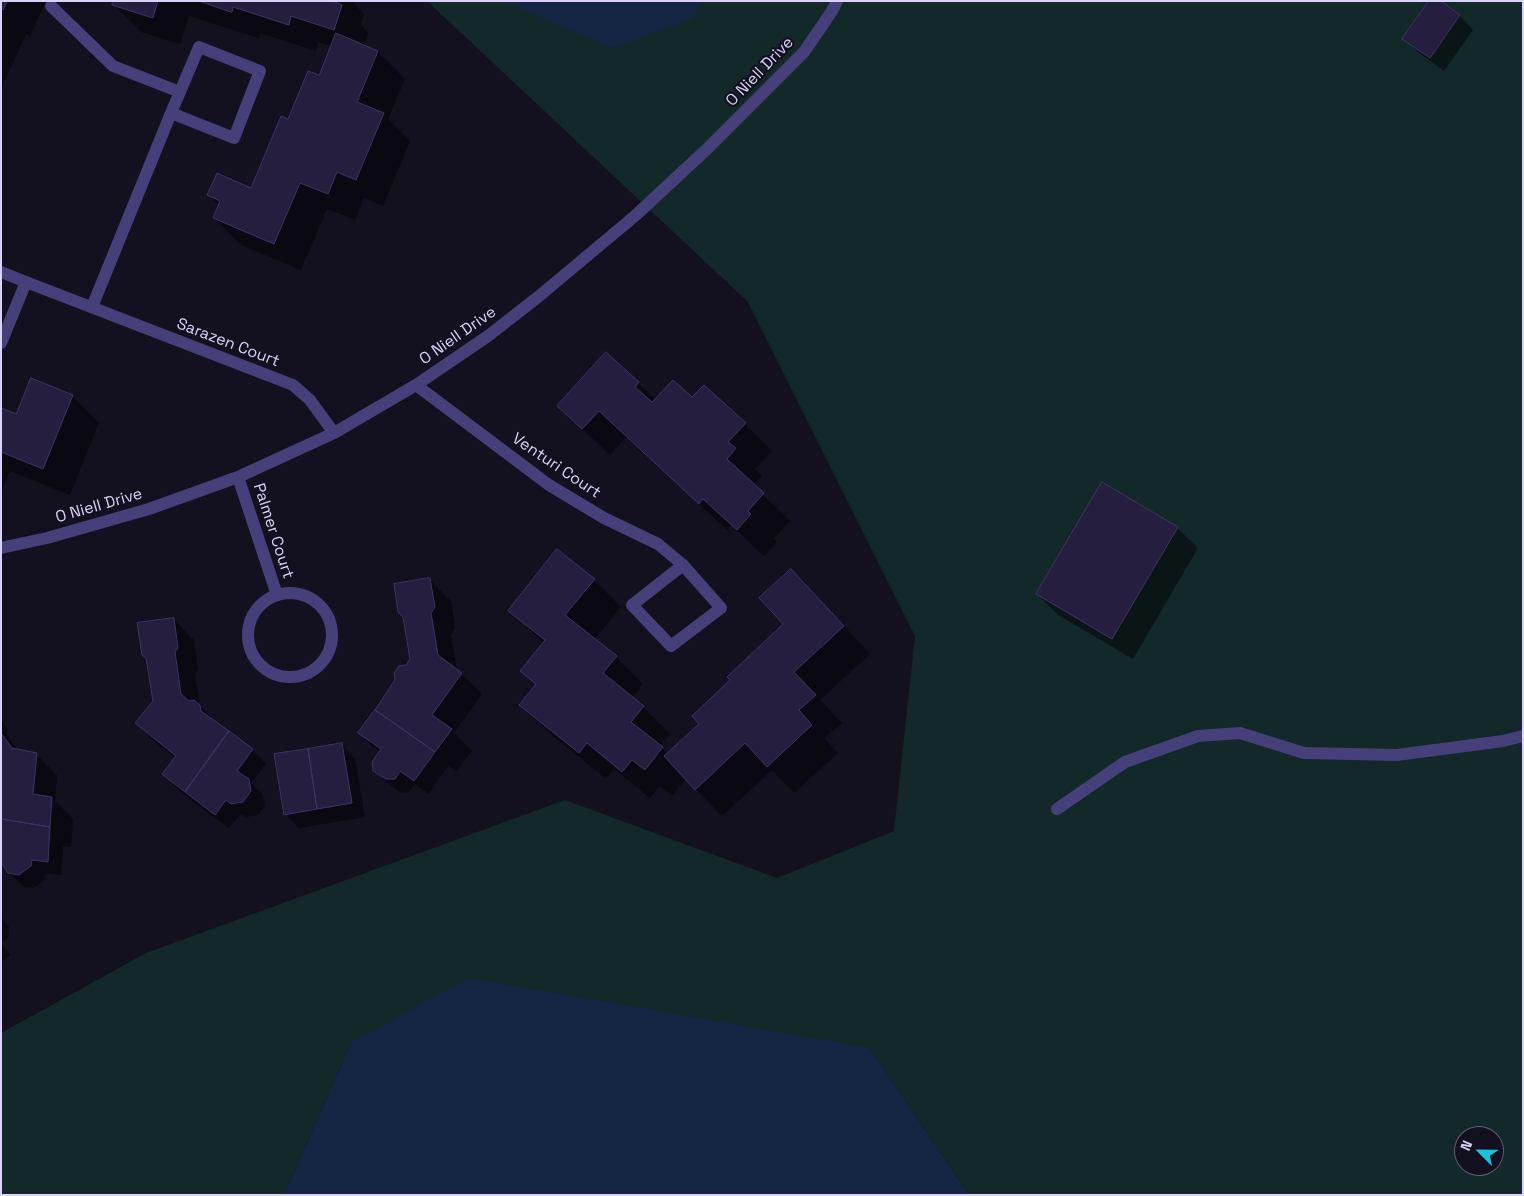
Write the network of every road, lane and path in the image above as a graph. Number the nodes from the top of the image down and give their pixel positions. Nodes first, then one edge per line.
1 (836, 1) edge
2 (51, 6) dead end
3 (180, 92) junction
4 (171, 113) junction
5 (1, 272) edge
6 (26, 282) junction
7 (92, 307) junction
8 (1, 343) edge
9 (416, 385) junction
10 (334, 432) junction
11 (238, 477) junction
12 (1, 548) edge
13 (683, 565) junction
14 (277, 595) junction
15 (1523, 736) edge
16 (1057, 809) dead end

1 - 9 street, O Niell Drive
2 - 3 street
3 - 4 street
3 - 4 street
4 - 7 street
5 - 6 street, Sarazen Court
6 - 7 street, Sarazen Court
6 - 8 street
7 - 10 street, Sarazen Court
9 - 10 street, O Niell Drive
9 - 13 street, Venturi Court
10 - 11 street, O Niell Drive
11 - 12 street, O Niell Drive
11 - 14 street, Palmer Court
13 - 13 street, Venturi Court
14 - 14 street, Palmer Court
15 - 16 street

